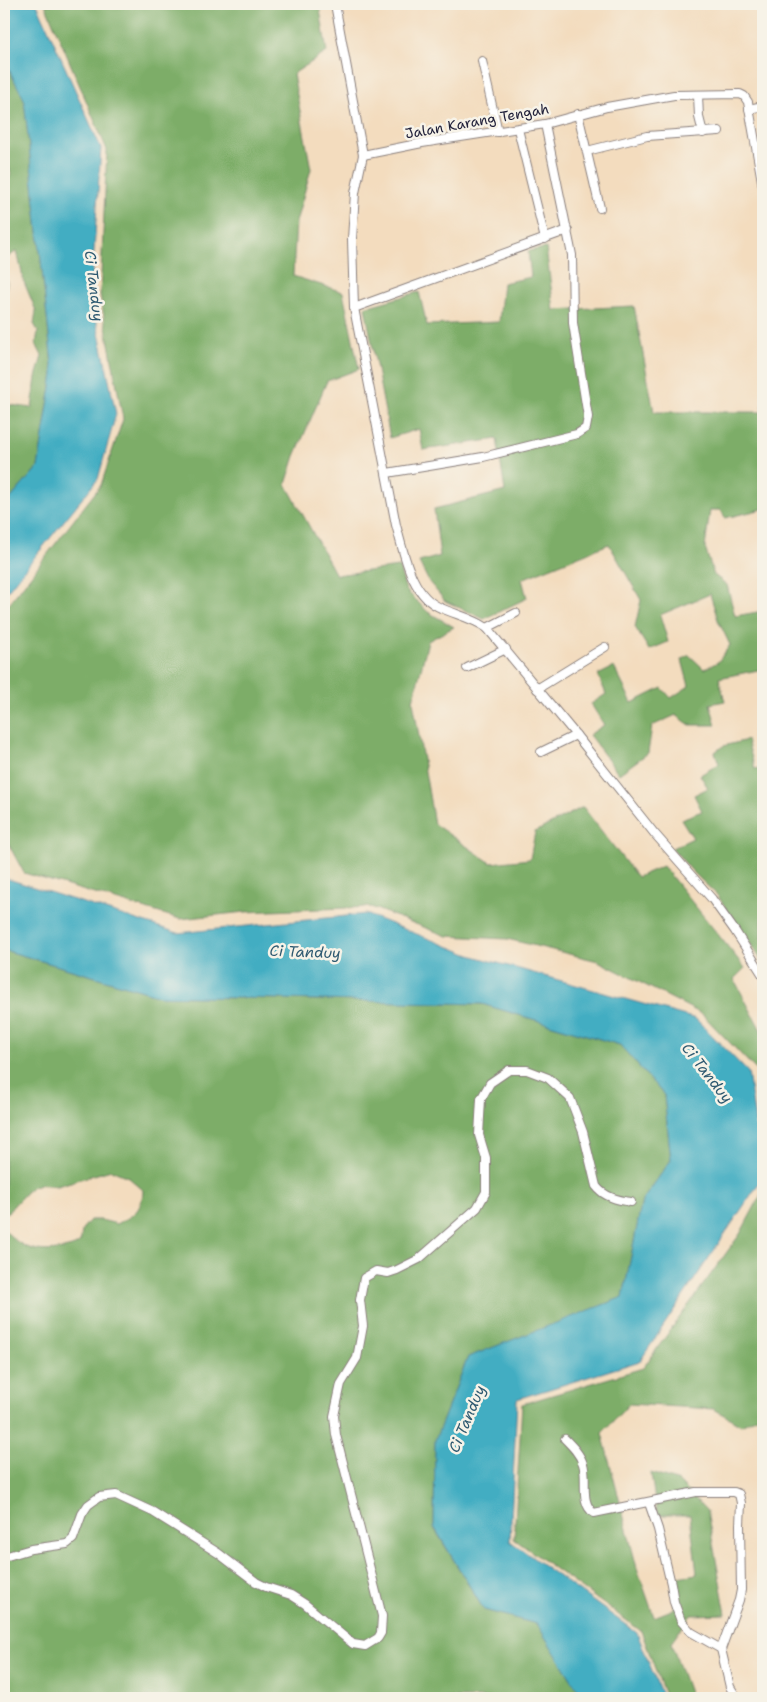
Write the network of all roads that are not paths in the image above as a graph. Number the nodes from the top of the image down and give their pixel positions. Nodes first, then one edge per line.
1 (335, 4) edge
2 (482, 61) dead end
3 (698, 95) junction
4 (763, 106) edge
5 (749, 109) junction
6 (578, 114) junction
7 (545, 124) junction
8 (518, 129) junction
9 (720, 131) dead end
10 (498, 132) junction
11 (703, 133) junction
12 (586, 151) junction
13 (363, 155) junction
14 (763, 187) edge
15 (600, 208) dead end
16 (568, 230) junction
17 (545, 239) junction
18 (354, 308) junction
19 (387, 473) junction
20 (516, 614) dead end
21 (487, 628) junction
22 (605, 647) dead end
23 (506, 650) junction
24 (467, 668) dead end
25 (537, 689) junction
26 (576, 735) junction
27 (541, 752) dead end
28 (763, 975) edge
29 (631, 1202) dead end
30 (565, 1439) dead end
31 (649, 1503) junction
32 (4, 1557) edge
33 (721, 1649) junction
34 (737, 1698) edge

1 - 13 street
2 - 10 street
3 - 5 street, Jalan Karang Tengah
3 - 6 street, Jalan Karang Tengah
3 - 11 street
4 - 5 street
5 - 14 street
6 - 7 street, Jalan Karang Tengah
6 - 12 street
7 - 8 street, Jalan Karang Tengah
7 - 16 street
8 - 10 street, Jalan Karang Tengah
8 - 17 street
9 - 11 street
10 - 13 street, Jalan Karang Tengah
11 - 12 street
12 - 15 street
13 - 18 street
16 - 17 street
16 - 19 street
17 - 18 street
18 - 19 street
19 - 21 street
20 - 21 street
21 - 23 street
22 - 25 street
23 - 24 street
23 - 25 street
25 - 26 street
26 - 27 street
26 - 28 street
29 - 32 street
30 - 31 street
31 - 33 street
31 - 33 street
33 - 34 street

